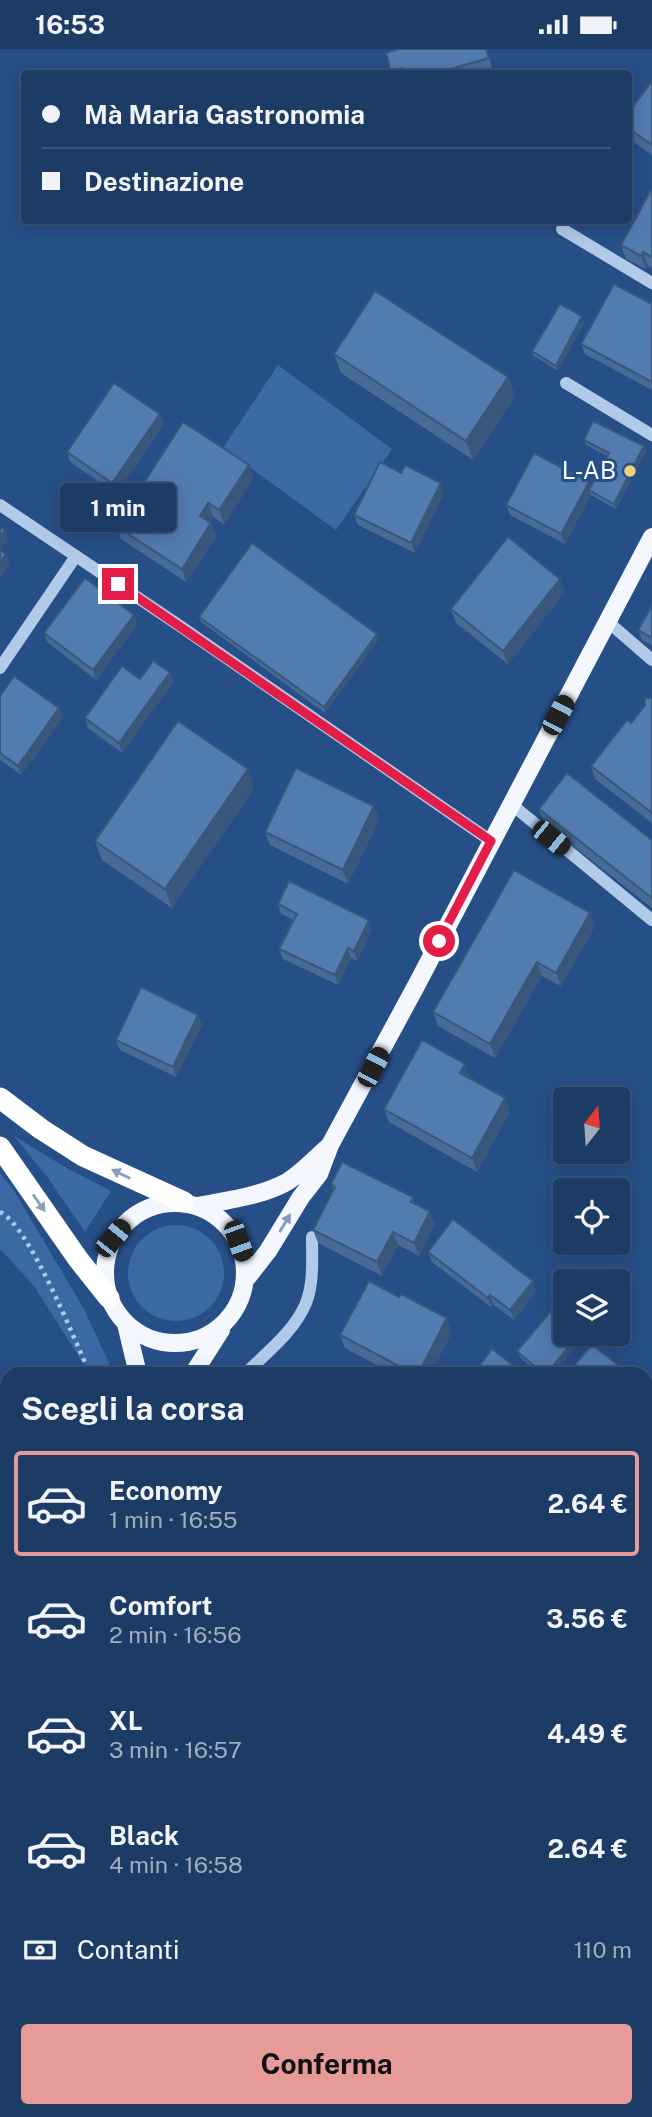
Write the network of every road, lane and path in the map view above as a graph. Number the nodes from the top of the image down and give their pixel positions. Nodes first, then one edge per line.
1 (562, 229) dead end
2 (652, 283) edge
3 (566, 383) dead end
4 (652, 435) edge
5 (0, 505) edge
6 (652, 537) edge
7 (76, 556) junction
8 (607, 621) junction
9 (652, 660) edge
10 (0, 668) edge
11 (511, 804) junction
12 (491, 841) junction
13 (652, 920) edge
14 (0, 1098) edge
15 (330, 1145) junction
16 (0, 1147) edge
17 (191, 1204) junction
18 (0, 1212) edge
19 (312, 1237) edge
20 (246, 1279) junction
21 (109, 1298) junction
22 (227, 1321) junction
23 (127, 1324) junction
24 (87, 1367) edge
25 (136, 1367) edge
26 (197, 1367) edge
27 (252, 1367) edge

1 - 2 street
3 - 4 street
5 - 7 street
6 - 8 main road
7 - 10 street
7 - 12 street
8 - 9 street
8 - 11 main road
11 - 12 main road
11 - 13 street
12 - 15 main road
17 -> 14 highway
15 - 17 main road
20 -> 15 main road
16 -> 21 highway
17 - 20 main road
17 - 21 main road
18 - 24 path
19 - 27 street
20 - 22 main road
21 - 23 main road
22 - 23 main road
22 - 26 main road
23 - 25 main road

